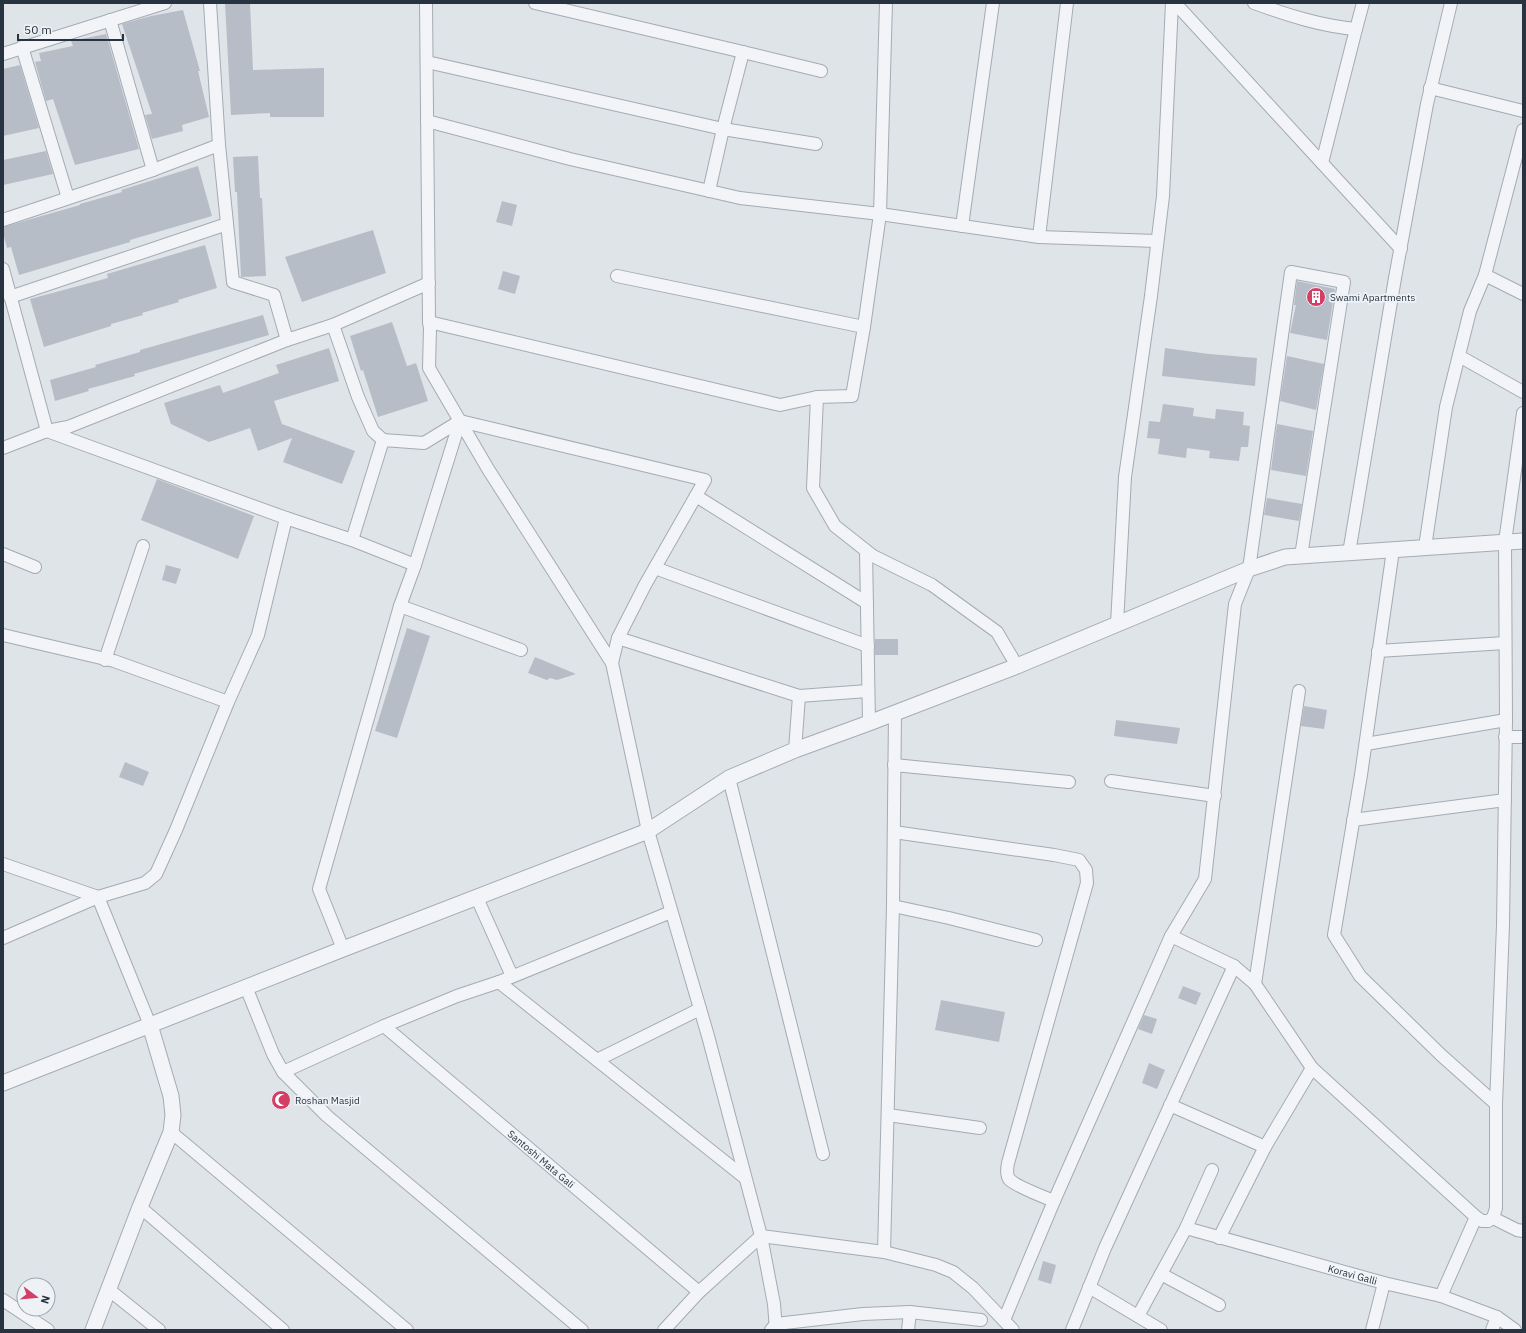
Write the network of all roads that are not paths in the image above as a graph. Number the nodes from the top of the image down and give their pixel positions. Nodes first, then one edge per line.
1 (165, 3) edge
2 (210, 3) edge
3 (426, 3) edge
4 (535, 3) edge
5 (886, 3) edge
6 (993, 3) edge
7 (1066, 3) edge
8 (1172, 3) edge
9 (1175, 3) edge
10 (1254, 3) edge
11 (1363, 3) edge
12 (1451, 3) edge
13 (110, 20) junction
14 (1356, 29) junction
15 (22, 47) junction
16 (743, 52) junction
17 (3, 54) edge
18 (427, 62) junction
19 (821, 71) dead end
20 (1430, 88) junction
21 (1523, 111) edge
22 (427, 121) junction
23 (723, 129) junction
24 (1523, 130) edge
25 (816, 144) dead end
26 (219, 145) junction
27 (1322, 163) junction
28 (153, 170) junction
29 (709, 191) junction
30 (68, 198) junction
31 (880, 214) junction
32 (3, 220) edge
33 (227, 224) junction
34 (962, 226) junction
35 (1040, 237) junction
36 (1157, 241) junction
37 (1401, 249) junction
38 (3, 269) edge
39 (1485, 275) junction
40 (617, 276) dead end
41 (429, 283) junction
42 (1523, 294) edge
43 (10, 296) junction
44 (429, 322) junction
45 (333, 325) junction
46 (864, 328) junction
47 (287, 340) junction
48 (1459, 356) junction
49 (1523, 392) edge
50 (817, 397) junction
51 (1523, 413) edge
52 (460, 421) junction
53 (46, 431) junction
54 (383, 440) junction
55 (3, 448) edge
56 (696, 496) junction
57 (286, 518) junction
58 (352, 540) junction
59 (1523, 541) edge
60 (1505, 542) junction
61 (143, 546) dead end
62 (1425, 547) junction
63 (1392, 550) junction
64 (866, 551) junction
65 (1348, 553) junction
66 (3, 554) edge
67 (1301, 556) junction
68 (414, 565) junction
69 (35, 567) dead end
70 (655, 568) junction
71 (1249, 569) junction
72 (867, 603) junction
73 (400, 606) junction
74 (1117, 624) junction
75 (3, 635) edge
76 (618, 638) junction
77 (1505, 643) junction
78 (868, 646) junction
79 (520, 650) dead end
80 (1378, 651) junction
81 (105, 660) junction
82 (612, 663) junction
83 (1017, 666) junction
84 (868, 691) junction
85 (1299, 691) dead end
86 (799, 696) junction
87 (228, 702) junction
88 (894, 713) junction
89 (1506, 720) junction
90 (869, 723) junction
91 (1505, 737) junction
92 (1523, 737) edge
93 (1366, 744) junction
94 (795, 750) junction
95 (894, 765) junction
96 (728, 778) junction
97 (1111, 781) dead end
98 (1070, 782) dead end
99 (1214, 796) junction
100 (1505, 800) junction
101 (1353, 820) junction
102 (648, 831) junction
103 (894, 832) junction
104 (3, 864) edge
105 (98, 897) junction
106 (478, 898) junction
107 (893, 906) junction
108 (671, 912) junction
109 (1171, 936) junction
110 (3, 938) edge
111 (1036, 940) dead end
112 (343, 949) junction
113 (1234, 966) junction
114 (512, 976) junction
115 (499, 982) junction
116 (1255, 984) junction
117 (246, 987) junction
118 (700, 1008) junction
119 (150, 1026) junction
120 (384, 1026) junction
121 (597, 1060) junction
122 (1312, 1068) junction
123 (283, 1072) junction
124 (3, 1083) edge
125 (1496, 1104) junction
126 (1170, 1105) junction
127 (888, 1115) junction
128 (980, 1128) dead end
129 (171, 1132) junction
130 (1266, 1147) junction
131 (823, 1154) dead end
132 (1212, 1170) dead end
133 (744, 1177) junction
134 (1054, 1201) junction
135 (140, 1207) junction
136 (1476, 1217) junction
137 (1492, 1218) junction
138 (1186, 1228) junction
139 (1523, 1231) edge
140 (761, 1236) junction
141 (1219, 1238) junction
142 (884, 1252) junction
143 (1160, 1274) junction
144 (1384, 1283) junction
145 (1089, 1287) junction
146 (108, 1289) junction
147 (699, 1292) junction
148 (1441, 1296) junction
149 (3, 1300) edge
150 (986, 1303) junction
151 (1219, 1304) dead end
152 (910, 1312) junction
153 (1138, 1316) junction
154 (1497, 1317) junction
155 (1004, 1320) junction
156 (980, 1325) edge
157 (774, 1328) edge
158 (48, 1330) edge
159 (93, 1330) edge
160 (159, 1330) edge
161 (283, 1330) edge
162 (407, 1330) edge
163 (582, 1330) edge
164 (664, 1330) edge
165 (908, 1330) edge
166 (1013, 1330) edge
167 (1072, 1330) edge
168 (1161, 1330) edge
169 (1372, 1330) edge
170 (1492, 1330) edge
171 (1515, 1330) edge

1 - 13 street
2 - 26 street
3 - 18 street
4 - 16 street
5 - 31 street
6 - 34 street
7 - 35 street
8 - 36 street
9 - 27 street
10 - 14 street
11 - 14 street
12 - 20 street
13 - 15 street
13 - 28 street
14 - 27 street
15 - 17 street
15 - 30 street
16 - 19 street
16 - 23 street
18 - 22 street
18 - 23 street
20 - 21 street
20 - 37 street
22 - 29 street
22 - 41 street
23 - 25 street
23 - 29 street
24 - 39 street
26 - 28 street
26 - 33 street
27 - 37 street
28 - 30 street
29 - 31 street
30 - 32 street
31 - 34 street
31 - 46 street
33 - 43 street
33 - 47 street
34 - 35 street
35 - 36 street
36 - 74 street
37 - 65 street
38 - 43 street
39 - 42 street
39 - 48 street
40 - 46 street
41 - 44 street
41 - 45 street
43 - 53 street
44 - 50 street
44 - 52 street
45 - 47 street
45 - 54 street
46 - 50 street
47 - 53 street
48 - 49 street
48 - 62 street
50 - 64 street
51 - 60 street
52 - 54 street
52 - 56 street
52 - 68 street
52 - 82 street
53 - 55 street
53 - 57 street
54 - 58 street
56 - 70 street
56 - 72 street
57 - 58 street
57 - 87 street
58 - 68 street
59 - 60 street
60 - 62 street
60 - 77 street
61 - 81 street
62 - 63 street
63 - 65 street
63 - 80 street
64 - 72 street
64 - 83 street
65 - 67 street
66 - 69 street
67 - 71 street
67 - 71 street
68 - 73 street
70 - 76 street
70 - 78 street
71 - 74 street
71 - 99 street
72 - 78 street
73 - 79 street
73 - 112 street
74 - 83 street
75 - 81 street
76 - 82 street
76 - 86 street
77 - 80 street
77 - 89 street
78 - 84 street
80 - 93 street
81 - 87 street
82 - 102 street
83 - 88 street
84 - 86 street
84 - 90 street
85 - 116 street
86 - 94 street
87 - 105 street
88 - 90 street
88 - 95 street
89 - 91 street
89 - 93 street
90 - 94 street
91 - 92 street
91 - 100 street
93 - 101 street
94 - 96 street
95 - 98 street
95 - 103 street
96 - 102 street
96 - 131 street
97 - 99 street
99 - 109 street
100 - 101 street
100 - 125 street
101 - 125 street
102 - 106 street
102 - 108 street
103 - 107 street
103 - 134 street
104 - 105 street
105 - 110 street
105 - 119 street
106 - 112 street
106 - 114 street
107 - 111 street
107 - 127 street
108 - 114 street
108 - 118 street
109 - 113 street
109 - 134 street
112 - 117 street
113 - 116 street
113 - 126 street
114 - 115 street
115 - 120 street
115 - 121 street
116 - 122 street
117 - 119 street
117 - 123 street
118 - 121 street
118 - 133 street
119 - 124 street
119 - 129 street
120 - 123 street
120 - 147 street, Santoshi Mata Gali
121 - 133 street
122 - 130 street
122 - 136 street
123 - 163 street
125 - 137 street
126 - 130 street
126 - 145 street
127 - 128 street
127 - 142 street
129 - 135 street
129 - 162 street
130 - 141 street
132 - 138 street
133 - 140 street
134 - 155 street
135 - 146 street
135 - 161 street
136 - 137 street
136 - 148 street
137 - 139 street
138 - 141 street, Koravi Galli
138 - 143 street
140 - 142 street
140 - 147 street
140 - 157 street
141 - 144 street, Koravi Galli
142 - 150 street
143 - 151 street
143 - 153 street
144 - 148 street, Koravi Galli
144 - 169 street
145 - 153 street
145 - 167 street
146 - 159 street
146 - 160 street
147 - 164 street
148 - 154 street, Koravi Galli
149 - 158 street
150 - 155 street
150 - 156 street
152 - 156 street
152 - 157 street
152 - 165 street
153 - 168 street
154 - 170 street
154 - 171 street, Koravi Galli
155 - 166 street

